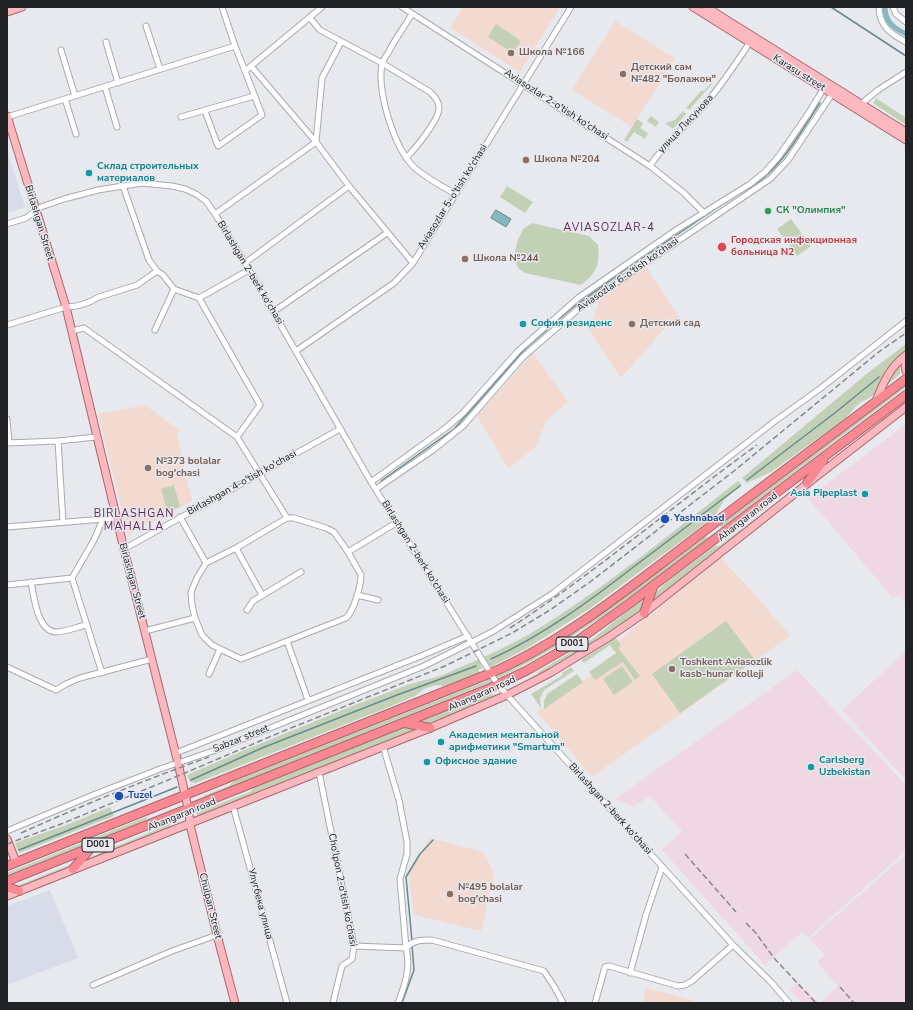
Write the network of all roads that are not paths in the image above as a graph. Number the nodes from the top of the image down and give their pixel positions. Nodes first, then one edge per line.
1 (22, 7) edge
2 (222, 7) edge
3 (322, 7) edge
4 (402, 7) edge
5 (572, 7) edge
6 (693, 7) edge
7 (706, 7) edge
8 (879, 7) edge
9 (893, 7) edge
10 (7, 12) edge
11 (412, 14) junction
12 (310, 18) junction
13 (906, 22) edge
14 (146, 26) dead end
15 (106, 42) dead end
16 (341, 42) junction
17 (750, 42) junction
18 (906, 42) edge
19 (235, 46) junction
20 (61, 50) dead end
21 (382, 63) junction
22 (251, 66) junction
23 (160, 69) junction
24 (245, 71) junction
25 (906, 72) edge
26 (118, 83) junction
27 (523, 84) junction
28 (825, 86) junction
29 (105, 87) junction
30 (834, 91) junction
31 (75, 96) junction
32 (254, 96) junction
33 (65, 99) junction
34 (861, 104) junction
35 (205, 110) junction
36 (7, 117) edge
37 (181, 117) dead end
38 (117, 127) dead end
39 (906, 132) edge
40 (76, 134) dead end
41 (906, 140) edge
42 (316, 142) junction
43 (406, 158) junction
44 (650, 166) junction
45 (123, 186) junction
46 (350, 186) junction
47 (455, 194) junction
48 (35, 211) junction
49 (713, 212) junction
50 (704, 213) junction
51 (215, 214) junction
52 (7, 224) edge
53 (387, 233) junction
54 (672, 238) junction
55 (245, 263) junction
56 (412, 263) junction
57 (249, 270) junction
58 (157, 271) junction
59 (174, 289) junction
60 (199, 298) junction
61 (66, 308) junction
62 (568, 311) junction
63 (273, 312) junction
64 (906, 321) edge
65 (7, 325) edge
66 (155, 330) dead end
67 (72, 331) junction
68 (296, 351) junction
69 (906, 355) edge
70 (906, 361) edge
71 (906, 371) edge
72 (906, 378) edge
73 (906, 395) edge
74 (876, 401) junction
75 (906, 407) edge
76 (7, 419) edge
77 (340, 430) junction
78 (451, 431) junction
79 (96, 437) junction
80 (237, 437) junction
81 (58, 441) junction
82 (8, 443) edge
83 (828, 454) junction
84 (260, 474) junction
85 (371, 482) junction
86 (807, 483) junction
87 (376, 489) junction
88 (180, 517) junction
89 (116, 518) junction
90 (287, 518) junction
91 (103, 519) junction
92 (63, 522) junction
93 (396, 523) junction
94 (7, 527) edge
95 (702, 532) junction
96 (716, 539) junction
97 (236, 548) junction
98 (124, 549) junction
99 (348, 552) junction
100 (206, 563) junction
101 (301, 572) dead end
102 (72, 578) junction
103 (32, 582) junction
104 (7, 585) edge
105 (653, 586) junction
106 (357, 595) junction
107 (262, 596) junction
108 (378, 600) dead end
109 (247, 610) dead end
110 (644, 613) junction
111 (195, 618) junction
112 (86, 625) junction
113 (145, 631) junction
114 (468, 636) junction
115 (287, 641) junction
116 (473, 642) junction
117 (220, 649) junction
118 (152, 659) junction
119 (7, 667) edge
120 (387, 669) junction
121 (102, 673) junction
122 (491, 673) junction
123 (209, 674) dead end
124 (391, 679) junction
125 (498, 685) junction
126 (508, 695) junction
127 (308, 700) junction
128 (404, 722) junction
129 (430, 728) junction
130 (383, 746) junction
131 (176, 753) junction
132 (178, 763) junction
133 (319, 772) junction
134 (185, 794) junction
135 (233, 806) junction
136 (188, 808) junction
137 (190, 823) junction
138 (7, 831) edge
139 (7, 839) edge
140 (91, 848) junction
141 (16, 862) junction
142 (7, 866) edge
143 (662, 867) junction
144 (73, 869) junction
145 (7, 881) edge
146 (7, 887) edge
147 (19, 891) junction
148 (7, 896) edge
149 (217, 935) junction
150 (733, 945) junction
151 (354, 946) junction
152 (408, 946) junction
153 (630, 973) junction
154 (93, 985) dead end
155 (235, 1003) edge
156 (287, 1003) edge
157 (333, 1003) edge
158 (398, 1003) edge
159 (563, 1003) edge
160 (595, 1003) edge
161 (789, 1003) edge

1 - 10 main road
2 - 19 street
3 - 12 street
4 - 11 street, Aviasozlar 2-o'tish ko'chasi
5 - 27 street, Aviasozlar 5-o'tish ko'chasi
6 - 17 main road, Karasu street
7 - 28 main road, Karasu street
8 - 18 street
9 - 13 street
11 - 21 street
11 - 27 street, Aviasozlar 2-o'tish ko'chasi
12 - 16 street
12 - 22 street
14 - 23 street
15 - 26 street
16 - 21 street
16 - 42 street
17 - 28 main road, Karasu street
17 - 44 street, улица Лисунова
19 - 23 street
19 - 24 street
20 - 31 street
21 - 43 street
21 - 43 street
22 - 24 street
22 - 42 street
23 - 26 street
24 - 32 street
25 - 34 street
26 - 29 street
27 - 44 street, Aviasozlar 2-o'tish ko'chasi
27 - 47 street, Aviasozlar 5-o'tish ko'chasi
28 - 30 main road, Karasu street
28 - 49 street, Aviasozlar 6-o'tish ko'chasi
29 - 31 street
29 - 38 street
30 - 34 main road, Karasu street
30 - 41 main road, Karasu street
30 - 49 street, Aviasozlar 6-o'tish ko'chasi
31 - 33 street
32 - 35 street
32 - 35 street
33 - 36 street
33 - 40 street
34 - 39 main road, Karasu street
35 - 37 street
36 - 48 main road, Birlashgan Street
42 - 46 street
42 - 51 street
43 - 47 street
44 - 50 street, Aviasozlar 2-o'tish ko'chasi
45 - 48 street, Birlashgan 2-berk ko'chasi
45 - 51 street, Birlashgan 2-berk ko'chasi
45 - 58 street
46 - 53 street
46 - 55 street
47 - 56 street, Aviasozlar 5-o'tish ko'chasi
48 - 52 street, Birlashgan 2-berk ko'chasi
48 - 61 main road, Birlashgan Street
49 - 50 street, Aviasozlar 6-o'tish ko'chasi
49 - 54 street, Aviasozlar 6-o'tish ko'chasi
50 - 54 street, Aviasozlar 6-o'tish ko'chasi
51 - 55 street, Birlashgan 2-berk ko'chasi
53 - 56 street
53 - 63 street
54 - 62 street, Aviasozlar 6-o'tish ko'chasi
54 - 62 street, Aviasozlar 6-o'tish ko'chasi
55 - 57 street, Birlashgan 2-berk ko'chasi
56 - 68 street, Aviasozlar 5-o'tish ko'chasi
57 - 60 street
57 - 63 street, Birlashgan 2-berk ko'chasi
58 - 59 street
58 - 61 street
59 - 60 street
59 - 66 street
60 - 80 street
61 - 65 street
61 - 67 main road, Birlashgan Street
62 - 78 street, Aviasozlar 6-o'tish ko'chasi
62 - 78 street, Aviasozlar 6-o'tish ko'chasi
63 - 68 street, Birlashgan 2-berk ko'chasi
64 - 116 street, Sabzar street
67 - 79 main road, Birlashgan Street
67 - 80 street
68 - 77 street, Birlashgan 2-berk ko'chasi
69 - 74 main road
70 - 71 main road
72 - 74 highway, Ahangaran road / D001
73 - 83 highway, Ahangaran road / D001
74 - 95 highway, Ahangaran road / D001
75 - 86 main road, Ahangaran road
76 - 82 street
77 - 84 street, Birlashgan 4-o'tish ko'chasi
77 - 85 street, Birlashgan 2-berk ko'chasi
78 - 85 street, Aviasozlar 6-o'tish ko'chasi
78 - 87 street, Aviasozlar 6-o'tish ko'chasi
79 - 81 street
79 - 89 main road, Birlashgan Street
80 - 84 street
81 - 82 street
81 - 92 street
83 - 86 highway
83 - 96 highway, Ahangaran road / D001
84 - 88 street, Birlashgan 4-o'tish ko'chasi
84 - 90 street
85 - 87 street, Birlashgan 2-berk ko'chasi
86 - 110 main road, Ahangaran road
87 - 93 street, Birlashgan 2-berk ko'chasi
88 - 98 street, Birlashgan 4-o'tish ko'chasi
88 - 100 street
89 - 91 street
89 - 98 main road, Birlashgan Street
90 - 97 street
90 - 99 street
91 - 92 street
91 - 102 street
92 - 94 street
93 - 99 street
93 - 114 street, Birlashgan 2-berk ko'chasi
95 - 96 highway
95 - 122 highway, Ahangaran road / D001
96 - 105 highway, Ahangaran road / D001
97 - 100 street
97 - 107 street
98 - 113 main road, Birlashgan Street
99 - 106 street
100 - 111 street
101 - 107 street
102 - 103 street
102 - 112 street
103 - 104 street
103 - 112 street
105 - 110 highway
105 - 125 highway, Ahangaran road / D001
106 - 108 street
106 - 115 street
107 - 109 street
110 - 126 main road, Ahangaran road
111 - 113 street
111 - 117 street
112 - 121 street
113 - 118 main road, Birlashgan Street
114 - 116 street, Birlashgan 2-berk ko'chasi
114 - 120 street
115 - 117 street
115 - 127 street
116 - 122 street, Birlashgan 2-berk ko'chasi
116 - 124 street, Sabzar street
117 - 123 street
118 - 121 street
118 - 131 main road, Birlashgan Street
119 - 121 street
120 - 124 street
120 - 127 street
122 - 125 street, Birlashgan 2-berk ko'chasi
122 - 134 highway, Ahangaran road / D001
124 - 132 street, Sabzar street
125 - 126 street, Birlashgan 2-berk ko'chasi
125 - 128 highway, Ahangaran road / D001
126 - 129 main road, Ahangaran road
126 - 143 street, Birlashgan 2-berk ko'chasi
127 - 131 street
128 - 129 highway
128 - 136 highway, Ahangaran road / D001
129 - 130 main road, Ahangaran road
130 - 133 main road, Ahangaran road
130 - 152 street
131 - 132 main road, Birlashgan Street
132 - 134 main road, Birlashgan Street
132 - 138 street, Sabzar street
133 - 135 main road, Ahangaran road
133 - 151 street, Cho'lpon 2-o'tish ko'chasi
134 - 136 main road, Birlashgan Street
134 - 141 highway, Ahangaran road / D001
135 - 137 main road, Ahangaran road
135 - 156 street, Улугбека улица
136 - 137 main road, Chulpan Street
136 - 140 highway, Ahangaran road / D001
137 - 144 main road, Ahangaran road
137 - 149 main road, Chulpan Street
139 - 141 main road
140 - 144 highway
140 - 145 highway, Ahangaran road / D001
141 - 142 highway, Ahangaran road / D001
143 - 150 street, Birlashgan 2-berk ko'chasi
143 - 153 street
144 - 147 main road, Ahangaran road
146 - 147 highway
147 - 148 main road, Ahangaran road
149 - 154 street
149 - 155 main road, Chulpan Street
150 - 153 street
150 - 161 street, Birlashgan 2-berk ko'chasi
151 - 152 street
151 - 157 street, Cho'lpon 2-o'tish ko'chasi
152 - 158 street
152 - 159 street
153 - 160 street

